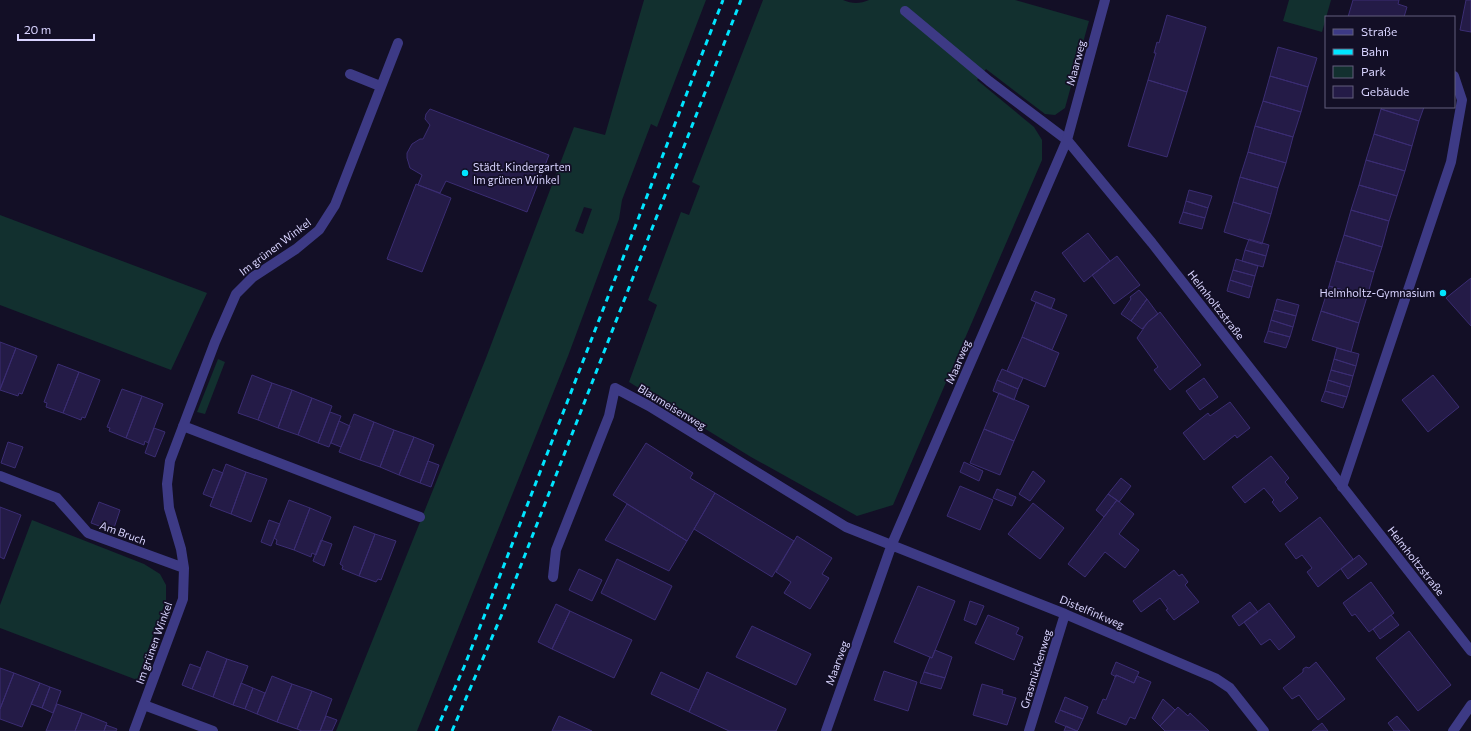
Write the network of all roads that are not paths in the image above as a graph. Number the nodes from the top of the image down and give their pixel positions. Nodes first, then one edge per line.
1 (1104, 0) edge
2 (906, 11) dead end
3 (398, 43) dead end
4 (350, 74) dead end
5 (1455, 79) edge
6 (380, 86) junction
7 (1067, 140) junction
8 (183, 426) junction
9 (0, 476) edge
10 (1342, 486) junction
11 (420, 516) dead end
12 (892, 544) junction
13 (184, 568) junction
14 (553, 577) dead end
15 (1065, 614) junction
16 (1471, 651) edge
17 (144, 705) junction
18 (1471, 705) edge
19 (134, 731) edge
20 (213, 731) edge
21 (826, 731) edge
22 (1029, 731) edge
23 (1264, 731) edge
24 (1453, 731) edge

1 - 7 street, Maarweg
2 - 7 street, Helmholtzstraße
3 - 6 street, Im grünen Winkel
4 - 6 street
5 - 10 street
6 - 8 street, Im grünen Winkel
7 - 10 street, Helmholtzstraße
7 - 12 street, Maarweg
8 - 11 street
8 - 13 street, Im grünen Winkel
9 - 13 street, Am Bruch
10 - 16 street, Helmholtzstraße
12 - 14 street, Blaumeisenweg
12 - 15 street, Distelfinkweg
12 - 21 street, Maarweg
13 - 17 street, Im grünen Winkel
15 - 22 street, Grasmückenweg
15 - 23 street, Distelfinkweg
17 - 19 street, Im grünen Winkel
17 - 20 street
18 - 24 street

